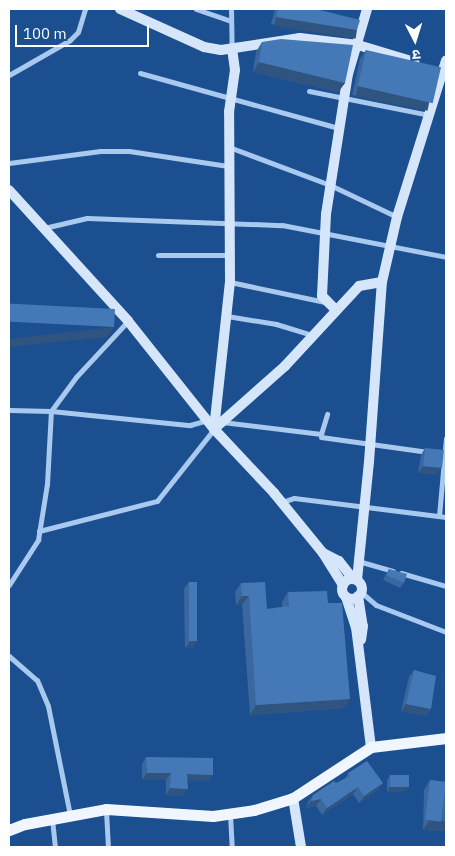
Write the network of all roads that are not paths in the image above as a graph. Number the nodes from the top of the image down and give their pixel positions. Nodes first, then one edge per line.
1 (85, 9) edge
2 (120, 9) edge
3 (196, 9) edge
4 (231, 9) edge
5 (367, 9) edge
6 (230, 21) junction
7 (358, 44) junction
8 (232, 48) junction
9 (438, 67) edge
10 (140, 73) dead end
11 (9, 75) edge
12 (309, 91) dead end
13 (231, 99) junction
14 (343, 100) junction
15 (429, 115) junction
16 (338, 128) junction
17 (228, 147) junction
18 (9, 163) edge
19 (228, 166) junction
20 (330, 185) junction
21 (9, 190) edge
22 (397, 216) junction
23 (229, 224) junction
24 (43, 228) junction
25 (326, 232) junction
26 (391, 246) junction
27 (158, 255) dead end
28 (229, 255) junction
29 (446, 257) edge
30 (230, 282) junction
31 (382, 282) junction
32 (328, 302) junction
33 (336, 310) junction
34 (226, 316) junction
35 (128, 321) junction
36 (313, 335) junction
37 (9, 410) edge
38 (51, 410) junction
39 (327, 414) dead end
40 (207, 420) junction
41 (218, 426) junction
42 (321, 437) dead end
43 (446, 438) edge
44 (371, 446) junction
45 (446, 454) edge
46 (281, 502) junction
47 (365, 507) junction
48 (439, 516) junction
49 (446, 517) edge
50 (40, 531) junction
51 (324, 553) junction
52 (358, 561) junction
53 (355, 580) junction
54 (9, 584) edge
55 (343, 585) junction
56 (446, 586) edge
57 (360, 594) junction
58 (346, 596) junction
59 (446, 632) edge
60 (359, 652) junction
61 (9, 656) edge
62 (446, 738) edge
63 (371, 747) junction
64 (293, 798) junction
65 (106, 810) junction
66 (230, 814) junction
67 (70, 816) junction
68 (52, 819) junction
69 (9, 830) edge
70 (55, 847) edge
71 (108, 847) edge
72 (232, 847) edge
73 (301, 847) edge

1 - 11 street
2 - 8 street
3 - 6 street
4 - 6 street
5 - 7 street
6 - 8 street
7 - 8 street
7 - 9 street
7 - 14 street
8 - 13 street
9 - 15 street
10 - 13 street
12 - 14 street
13 - 16 street
13 - 17 street
14 - 15 street
14 - 16 street
15 - 22 street
16 - 20 street
17 - 19 street
17 - 20 street
18 - 19 street
19 - 23 street
20 - 22 street
20 - 25 street
21 - 24 street
22 - 26 street
23 - 24 street
23 - 25 street
23 - 28 street
24 - 35 street
25 - 26 street
25 - 32 street
26 - 29 street
26 - 31 street
27 - 28 street
28 - 30 street
30 - 32 street
30 - 34 street
31 - 33 street
31 - 44 street
32 - 33 street
33 - 36 street
34 - 36 street
34 - 41 street
35 - 38 street
35 - 40 street
36 - 41 street
37 - 38 street
38 - 40 street
38 - 50 street
39 - 41 street
40 - 41 street
41 - 46 street
41 - 50 street
42 - 44 street
43 - 45 street
44 - 45 street
44 - 47 street
45 - 48 street
46 - 47 street
46 - 51 street
47 - 48 street
47 - 52 street
48 - 49 street
50 - 54 street
51 - 53 street
51 - 55 street
52 - 53 street
52 - 56 street
53 - 55 street
53 - 57 street
55 - 58 street
57 - 58 street
57 - 59 street
57 - 60 street
58 - 60 street
60 - 63 street
61 - 67 street
62 - 63 main road
63 - 64 main road
64 - 66 main road
64 - 73 street
65 - 66 main road
65 - 67 main road
65 - 71 street
66 - 72 street
67 - 68 main road
68 - 69 main road
68 - 70 street

